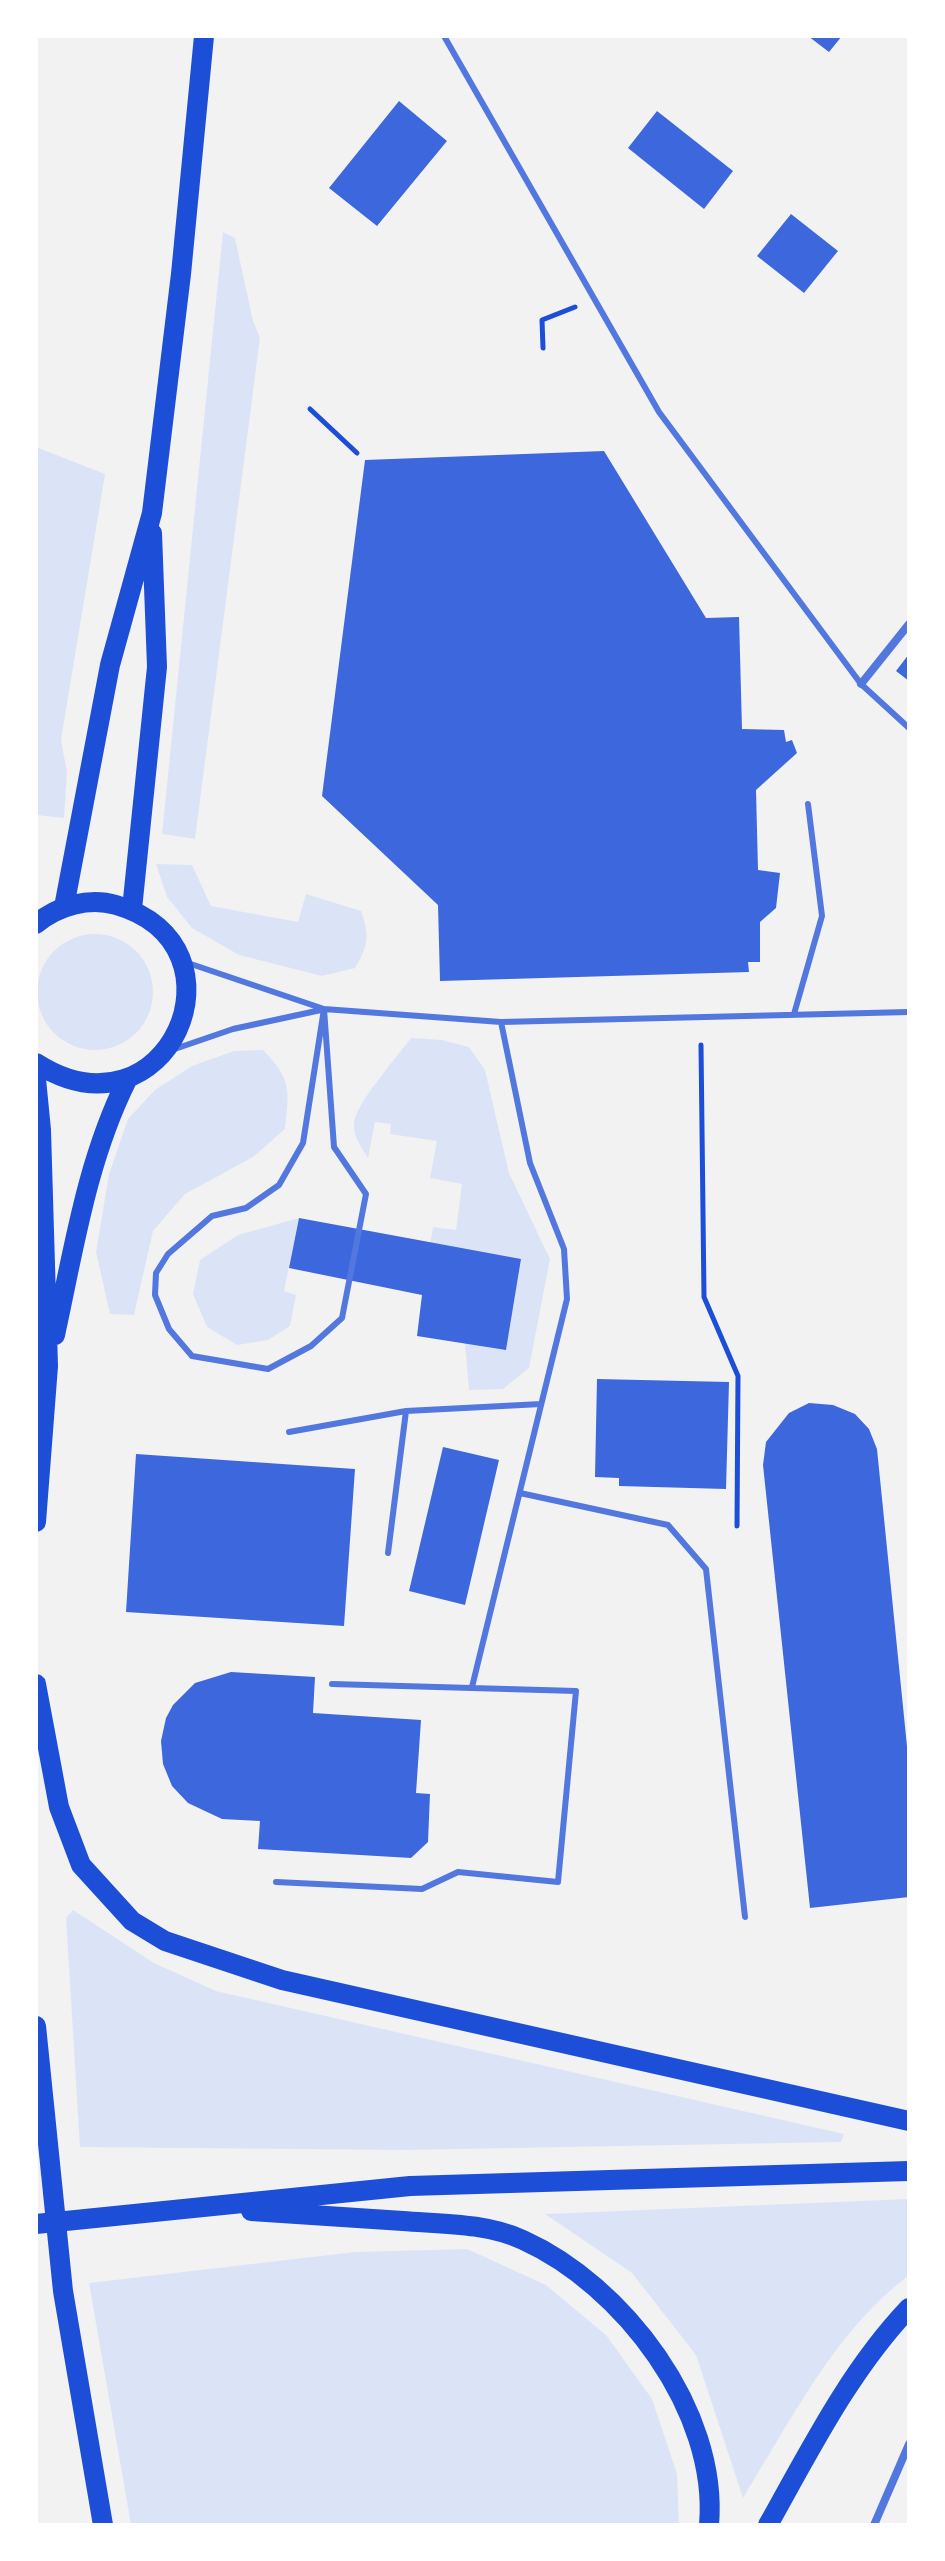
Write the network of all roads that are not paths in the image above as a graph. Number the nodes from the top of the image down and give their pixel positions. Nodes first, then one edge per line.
1 (204, 36) edge
2 (444, 36) edge
3 (152, 513) junction
4 (909, 624) edge
5 (861, 684) junction
6 (909, 728) edge
7 (808, 804) dead end
8 (64, 907) junction
9 (132, 909) junction
10 (36, 924) edge
11 (182, 961) junction
12 (324, 1009) junction
13 (909, 1012) edge
14 (794, 1014) junction
15 (501, 1022) junction
16 (166, 1052) junction
17 (36, 1063) edge
18 (36, 1079) edge
19 (127, 1080) junction
20 (48, 1366) junction
21 (541, 1404) junction
22 (406, 1411) junction
23 (289, 1432) dead end
24 (520, 1493) junction
25 (36, 1522) edge
26 (388, 1553) dead end
27 (36, 1684) edge
28 (332, 1684) dead end
29 (472, 1687) junction
30 (276, 1882) dead end
31 (745, 1917) dead end
32 (36, 2026) edge
33 (909, 2121) edge
34 (909, 2171) edge
35 (191, 2207) junction
36 (36, 2224) edge
37 (909, 2308) edge
38 (909, 2444) edge
39 (103, 2525) edge
40 (709, 2525) edge
41 (768, 2525) edge
42 (874, 2525) edge

1 - 3 main road
2 - 5 lane
3 - 8 main road
3 - 9 main road
4 - 5 street
5 - 6 lane
7 - 14 lane
8 - 9 main road
8 - 10 main road
9 - 11 main road
11 - 12 lane
11 - 16 main road
12 - 12 lane
12 - 15 lane
12 - 16 lane
13 - 14 lane
14 - 15 lane
15 - 21 lane
16 - 19 main road
17 - 19 main road
18 - 20 main road
19 - 20 main road
20 - 25 main road
21 - 22 lane
21 - 24 lane
22 - 23 lane
22 - 26 lane
24 - 29 lane
24 - 31 lane
27 - 33 main road
28 - 29 lane
29 - 30 lane
32 - 39 main road
34 - 35 main road
35 - 36 main road
35 - 40 main road
37 - 41 main road
38 - 42 street

